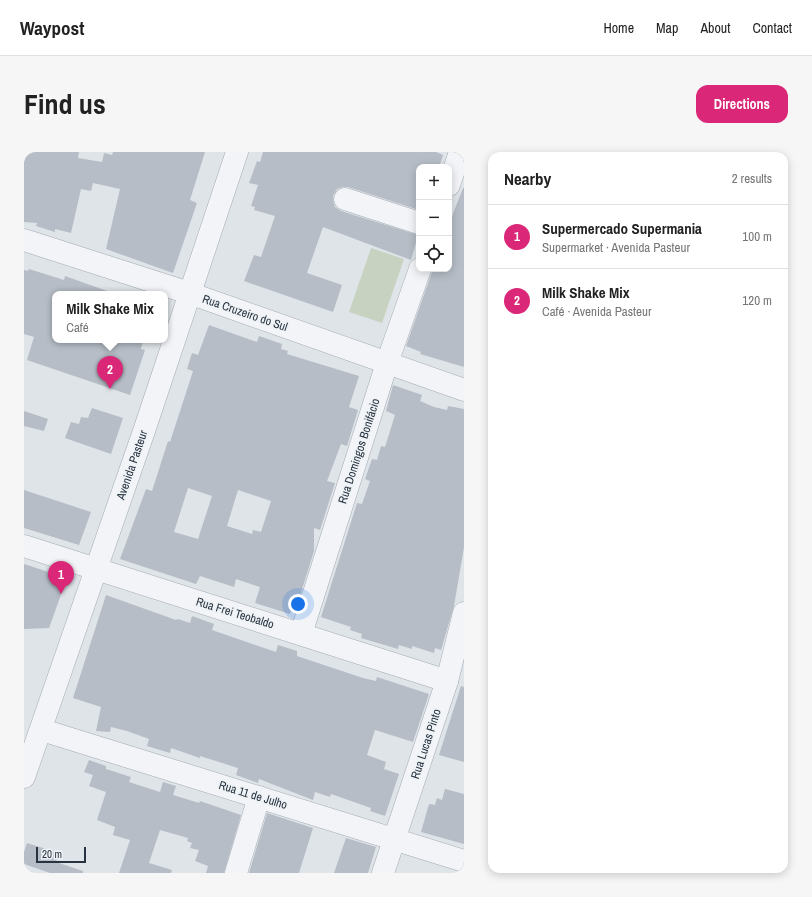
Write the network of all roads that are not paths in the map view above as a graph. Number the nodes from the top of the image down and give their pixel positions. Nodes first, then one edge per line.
1 (237, 152) edge
2 (460, 152) edge
3 (452, 176) edge
4 (345, 199) dead end
5 (416, 222) edge
6 (24, 240) edge
7 (419, 272) edge
8 (189, 293) junction
9 (386, 363) junction
10 (464, 390) edge
11 (24, 546) edge
12 (96, 569) junction
13 (464, 613) edge
14 (301, 634) junction
15 (447, 681) junction
16 (42, 730) junction
17 (24, 778) edge
18 (259, 797) junction
19 (394, 838) junction
20 (464, 861) edge
21 (236, 873) edge
22 (383, 873) edge

1 - 8 street, Avenida Pasteur
2 - 3 street
4 - 5 street
6 - 8 street, Rua Cruzeiro do Sul
7 - 9 street, Rua Domingos Bonifácio
8 - 9 street, Rua Cruzeiro do Sul
8 - 12 street, Avenida Pasteur
9 - 10 street, Rua Cruzeiro do Sul
9 - 14 street, Rua Domingos Bonifácio
11 - 12 street, Rua Frei Teobaldo
12 - 14 street, Rua Frei Teobaldo
12 - 16 street, Avenida Pasteur
13 - 15 street, Rua Lucas Pinto
14 - 15 street, Rua Frei Teobaldo
15 - 19 street, Rua Lucas Pinto
16 - 17 street, Avenida Pasteur
16 - 18 street, Rua 11 de Julho
18 - 19 street, Rua 11 de Julho
18 - 21 street
19 - 20 street, Rua 11 de Julho
19 - 22 street, Rua Lucas Pinto

